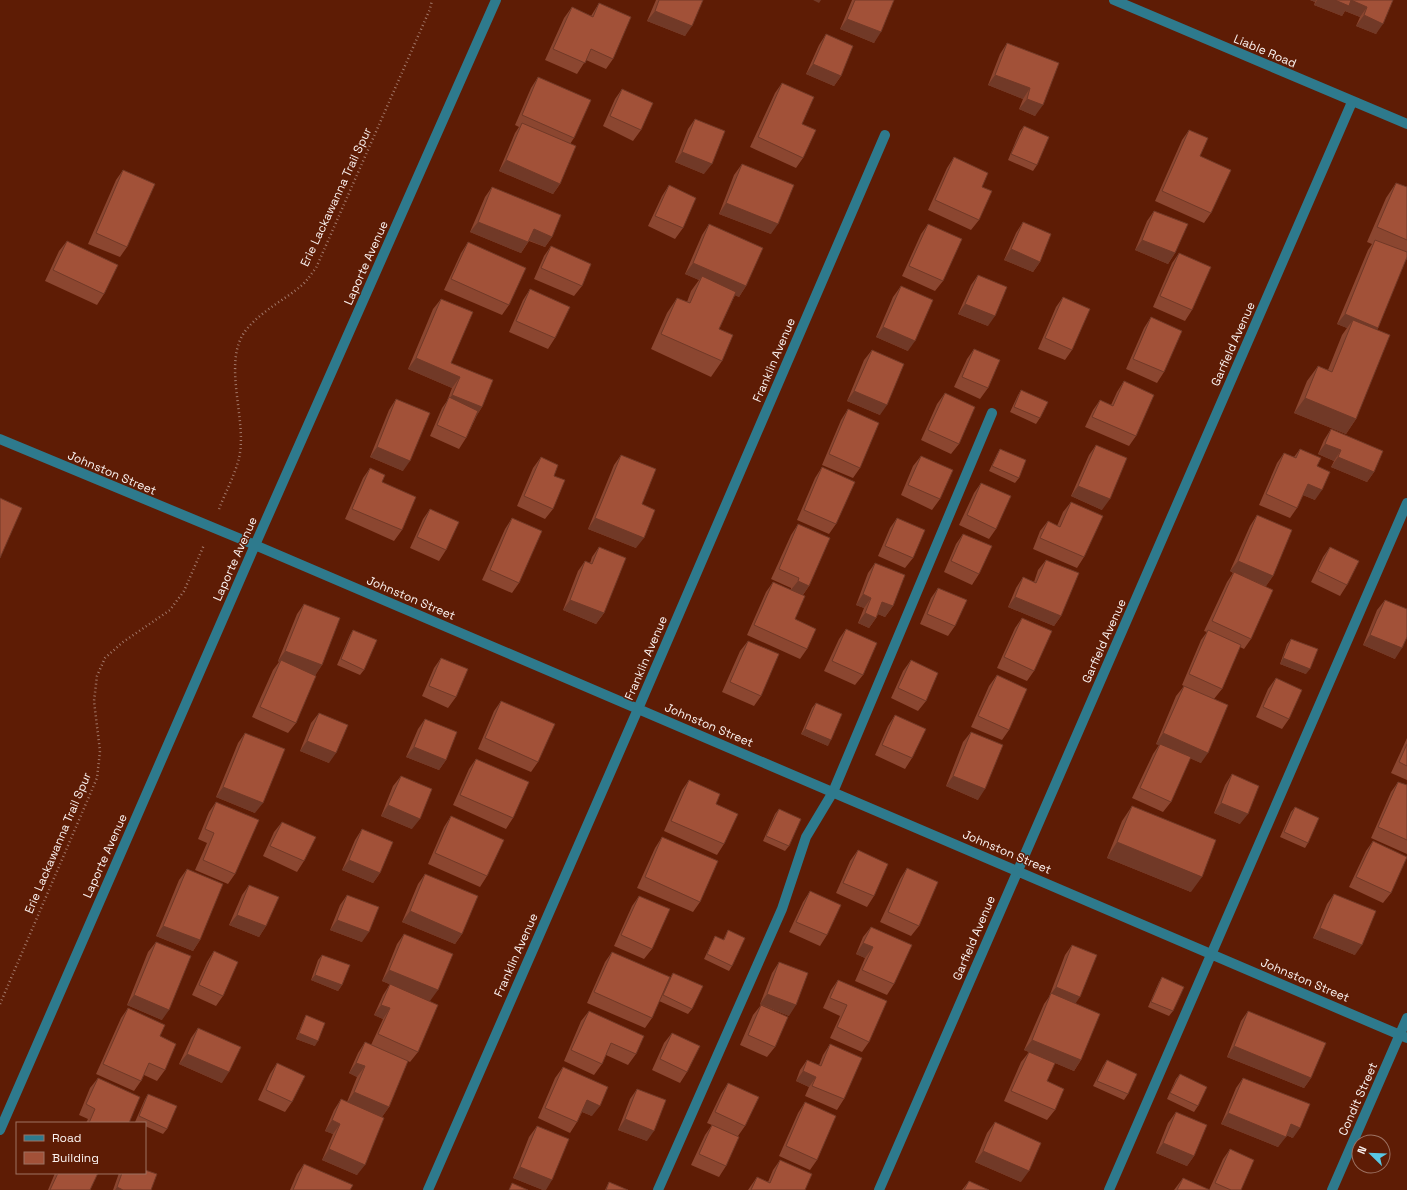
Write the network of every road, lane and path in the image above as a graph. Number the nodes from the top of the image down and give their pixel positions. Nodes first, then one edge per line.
1 (432, 0) edge
2 (496, 0) edge
3 (1114, 0) edge
4 (1352, 102) junction
5 (1407, 124) edge
6 (884, 135) dead end
7 (992, 413) dead end
8 (0, 439) edge
9 (1407, 503) edge
10 (211, 528) junction
11 (255, 545) junction
12 (638, 709) junction
13 (833, 792) junction
14 (1018, 871) junction
15 (1212, 954) junction
16 (0, 1004) edge
17 (1407, 1018) edge
18 (1403, 1036) edge
19 (0, 1130) edge
20 (428, 1190) edge
21 (658, 1190) edge
22 (879, 1190) edge
23 (1109, 1190) edge
24 (1332, 1190) edge

1 - 10 path, Erie Lackawanna Trail Spur
2 - 11 street, Laporte Avenue
3 - 4 street, Liable Road
4 - 5 street, Liable Road
4 - 14 street, Garfield Avenue
6 - 12 street, Franklin Avenue
7 - 13 street
8 - 10 street, Johnston Street
9 - 15 street
10 - 11 street, Johnston Street
10 - 16 path, Erie Lackawanna Trail Spur
11 - 12 street, Johnston Street
11 - 19 street, Laporte Avenue
12 - 13 street, Johnston Street
12 - 20 street, Franklin Avenue
13 - 14 street, Johnston Street
13 - 21 street
14 - 15 street, Johnston Street
14 - 22 street, Garfield Avenue
15 - 18 street, Johnston Street
15 - 23 street
17 - 18 street, Condit Street
18 - 24 street, Condit Street

